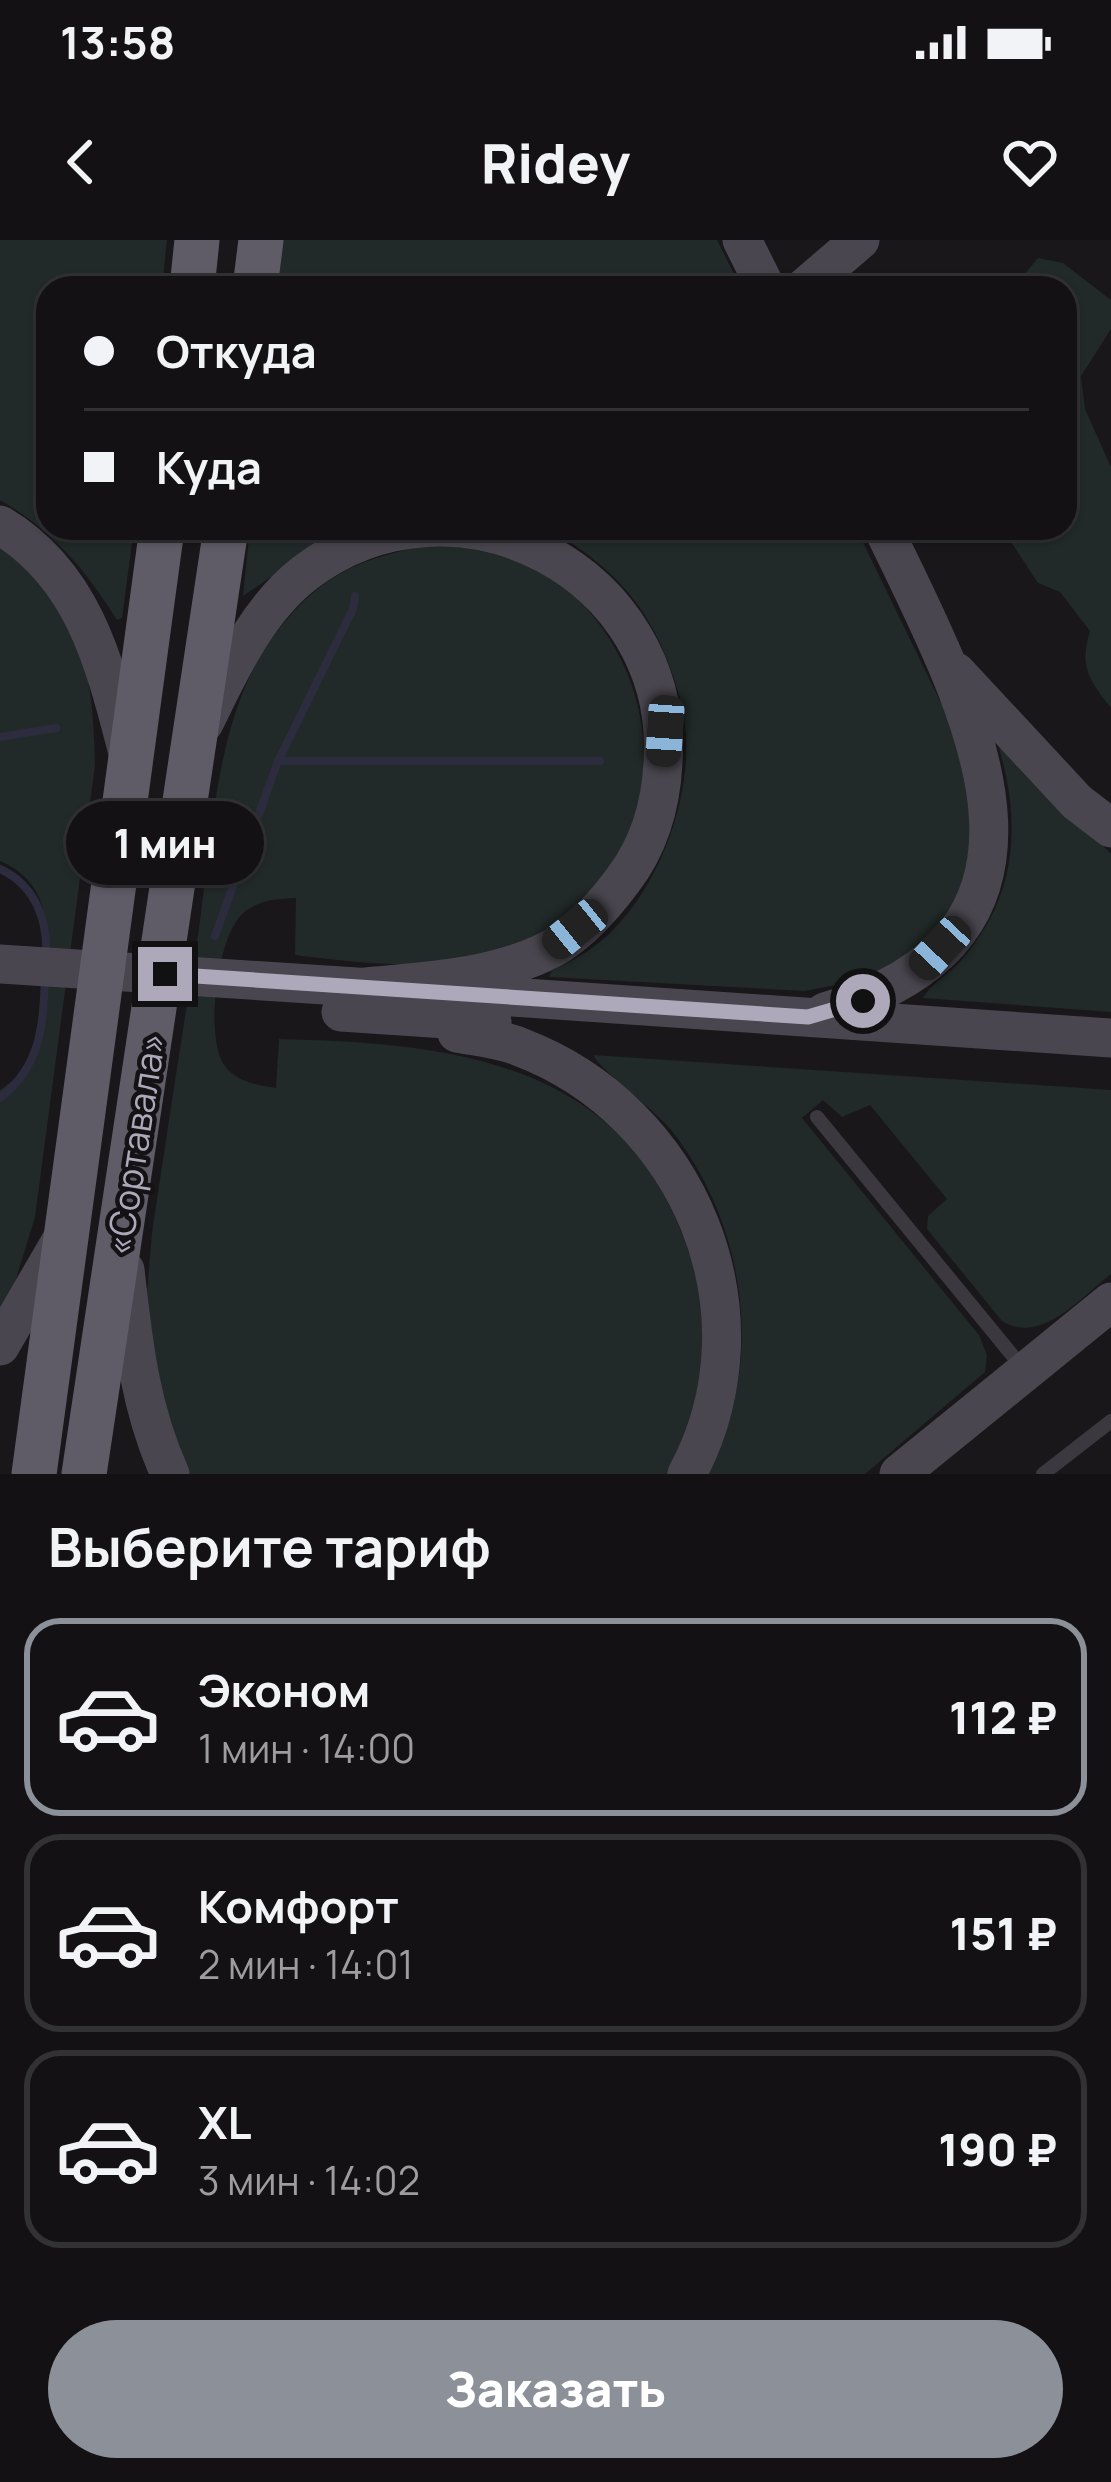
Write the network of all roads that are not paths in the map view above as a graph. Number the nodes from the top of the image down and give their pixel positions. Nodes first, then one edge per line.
1 (197, 240) edge
2 (261, 240) edge
3 (742, 240) edge
4 (193, 276) edge
5 (256, 276) edge
6 (760, 276) edge
7 (0, 525) edge
8 (160, 540) edge
9 (224, 540) edge
10 (370, 540) edge
11 (515, 540) edge
12 (889, 540) edge
13 (948, 663) junction
14 (197, 738) junction
15 (131, 766) junction
16 (1111, 828) edge
17 (0, 964) edge
18 (0, 991) edge
19 (288, 995) junction
20 (364, 1000) junction
21 (808, 1017) junction
22 (1111, 1038) edge
23 (1111, 1063) edge
24 (817, 1117) dead end
25 (69, 1226) junction
26 (121, 1234) junction
27 (1111, 1302) edge
28 (0, 1346) edge
29 (1025, 1371) junction
30 (1111, 1421) edge
31 (34, 1474) edge
32 (84, 1474) edge
33 (170, 1474) edge
34 (687, 1474) edge
35 (899, 1474) edge
36 (1043, 1474) edge

1 - 4 highway
2 - 5 highway
3 - 6 main road
7 - 15 main road
8 - 15 highway, «Сортавала»
9 - 14 highway, «Сортавала»
10 - 14 main road
11 - 20 main road
12 - 13 main road
13 - 16 main road
13 - 21 main road
14 - 26 highway, «Сортавала»
15 - 25 highway, «Сортавала»
17 - 19 main road
18 - 19 main road
19 - 20 main road
20 - 21 main road
20 - 23 main road
20 - 34 main road
21 - 22 main road
24 - 29 lane
25 - 28 main road
25 - 31 highway, «Сортавала»
26 - 32 highway, «Сортавала»
26 - 33 main road
27 - 29 main road
29 - 35 main road
30 - 36 lane

